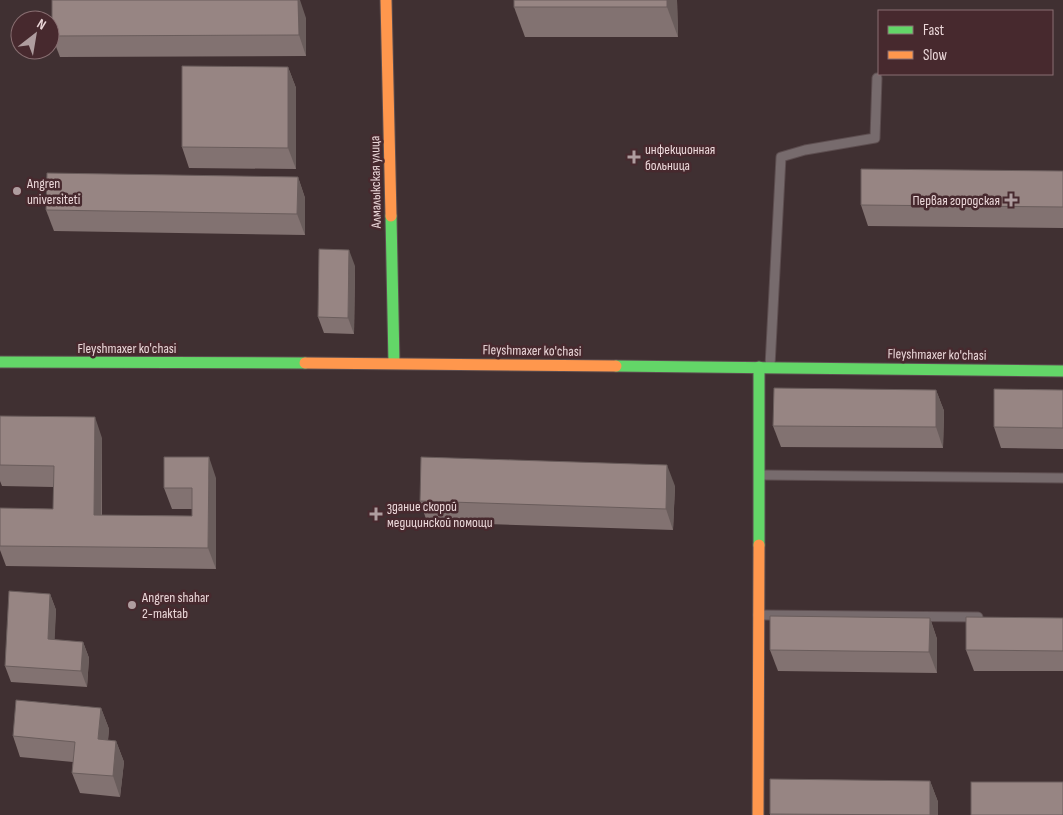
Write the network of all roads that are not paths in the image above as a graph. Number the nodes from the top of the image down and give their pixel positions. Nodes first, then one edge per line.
1 (386, 0) edge
2 (877, 78) dead end
3 (0, 362) edge
4 (394, 364) junction
5 (764, 368) junction
6 (1063, 371) edge
7 (758, 475) junction
8 (1063, 478) edge
9 (758, 615) junction
10 (984, 617) edge
11 (758, 815) edge

1 - 4 street, Алмалыкская улица
2 - 5 lane
3 - 4 street, Fleyshmaxer ko'chasi
4 - 5 street, Fleyshmaxer ko'chasi
5 - 6 street, Fleyshmaxer ko'chasi
5 - 7 street
7 - 8 lane
7 - 9 street
9 - 10 lane
9 - 11 street

